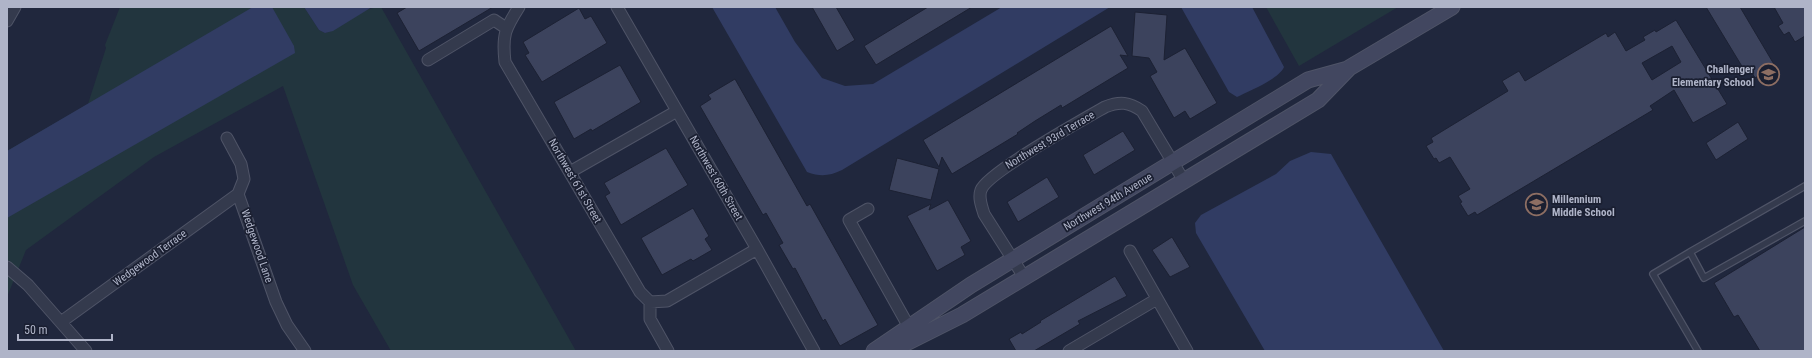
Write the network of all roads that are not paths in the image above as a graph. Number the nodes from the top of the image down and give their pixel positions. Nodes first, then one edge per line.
1 (15, 7) edge
2 (519, 7) edge
3 (617, 7) edge
4 (1452, 7) edge
5 (7, 20) edge
6 (506, 28) junction
7 (428, 60) dead end
8 (1349, 68) junction
9 (677, 111) junction
10 (227, 138) dead end
11 (1173, 163) junction
12 (570, 172) junction
13 (1184, 181) junction
14 (1805, 186) edge
15 (238, 194) junction
16 (868, 209) dead end
17 (1805, 221) edge
18 (757, 249) junction
19 (1130, 251) dead end
20 (1690, 252) junction
21 (1013, 259) junction
22 (7, 267) edge
23 (1024, 277) junction
24 (1157, 299) junction
25 (650, 302) junction
26 (61, 322) junction
27 (909, 327) junction
28 (76, 340) junction
29 (73, 351) edge
30 (86, 351) edge
31 (305, 351) edge
32 (668, 351) edge
33 (814, 351) edge
34 (874, 351) edge
35 (890, 351) edge
36 (1070, 351) edge
37 (1187, 351) edge
38 (1698, 351) edge

1 - 5 street
2 - 6 street, Northwest 61st Street
3 - 9 street, Northwest 60th Street
4 - 8 street, Northwest 94th Avenue
6 - 7 street
6 - 12 street, Northwest 61st Street
8 - 11 street, Northwest 94th Avenue
8 - 13 street, Northwest 94th Avenue
9 - 12 street
9 - 18 street, Northwest 60th Street
10 - 15 street
11 - 13 street, Northwest 93rd Terrace
11 - 21 street, Northwest 94th Avenue
11 - 21 street, Northwest 93rd Terrace
12 - 25 street, Northwest 61st Street
13 - 23 street, Northwest 94th Avenue
14 - 20 lane
15 - 26 street, Wedgewood Terrace
15 - 31 street, Wedgewood Lane
16 - 27 street
17 - 20 lane
18 - 25 street
18 - 33 street, Northwest 60th Street
19 - 24 street
20 - 38 lane
21 - 23 street, Northwest 93rd Terrace
21 - 27 street, Northwest 94th Avenue
22 - 26 street
23 - 35 street, Northwest 94th Avenue
24 - 36 street
24 - 37 street
25 - 32 street
26 - 28 street
27 - 34 street, Northwest 94th Avenue
28 - 29 street
28 - 30 street

